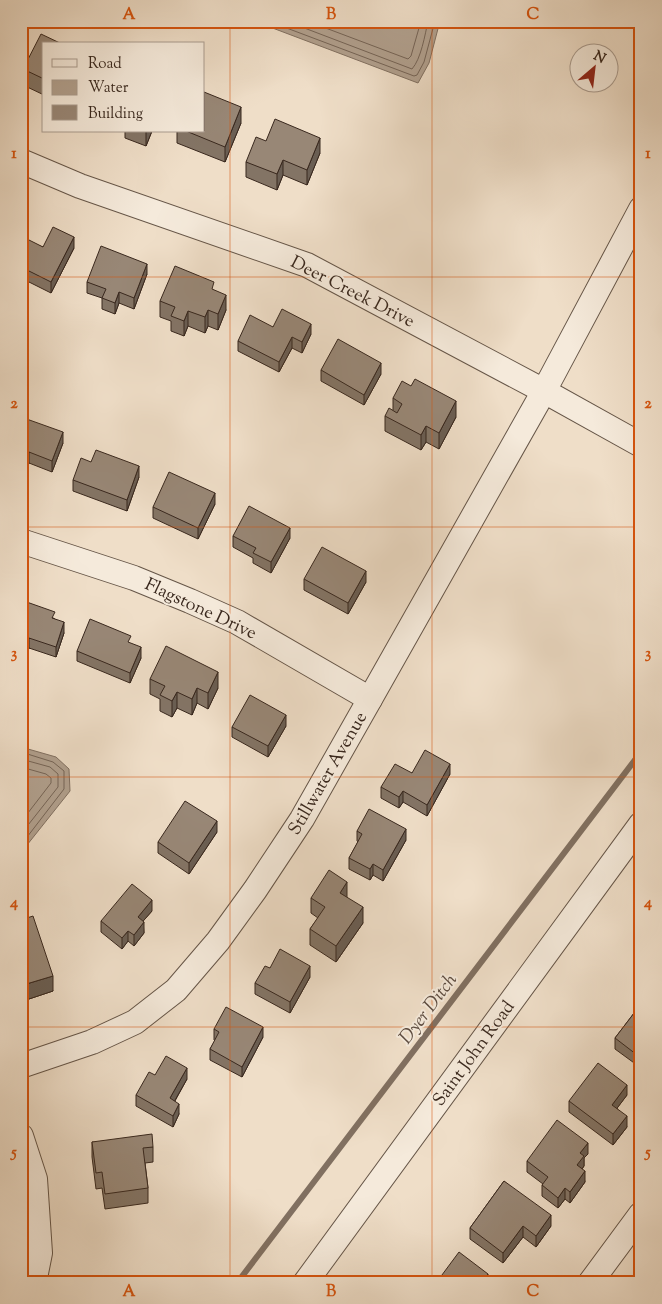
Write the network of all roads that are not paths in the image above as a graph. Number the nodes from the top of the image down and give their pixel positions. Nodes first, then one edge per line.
1 (21, 161) edge
2 (641, 209) edge
3 (544, 391) junction
4 (641, 444) edge
5 (21, 541) edge
6 (370, 699) junction
7 (641, 824) edge
8 (21, 1066) edge
9 (21, 1136) edge
10 (641, 1214) edge
11 (34, 1283) edge
12 (305, 1283) edge
13 (590, 1283) edge

1 - 3 street, Deer Creek Drive
2 - 3 street, Stillwater Avenue
3 - 4 street, Deer Creek Drive
3 - 6 street, Stillwater Avenue
5 - 6 street, Flagstone Drive
6 - 8 street, Stillwater Avenue
7 - 12 street, Saint John Road
9 - 11 street
10 - 13 street

